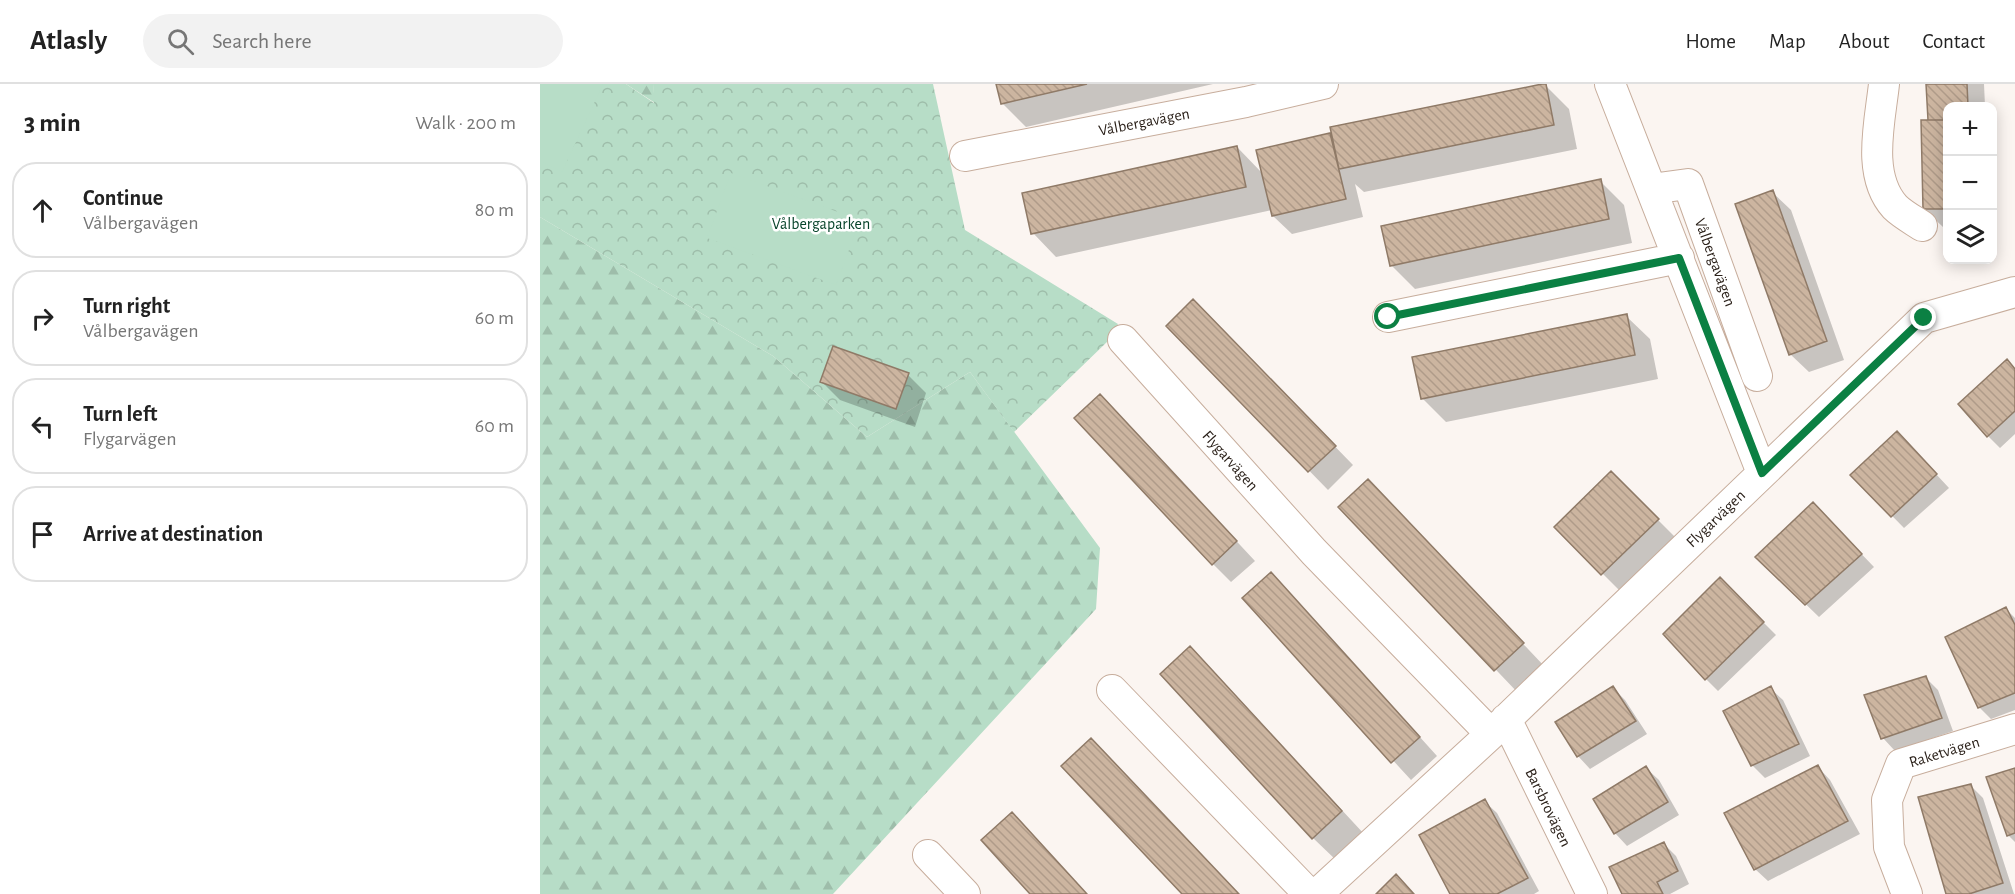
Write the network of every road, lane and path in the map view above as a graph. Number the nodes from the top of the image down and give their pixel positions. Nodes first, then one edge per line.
1 (1323, 84) edge
2 (1610, 84) edge
3 (1884, 84) edge
4 (965, 156) dead end
5 (1651, 189) junction
6 (1922, 226) dead end
7 (1679, 258) junction
8 (2015, 292) edge
9 (1388, 317) dead end
10 (1123, 340) dead end
11 (1757, 376) dead end
12 (1762, 473) junction
13 (1112, 690) dead end
14 (1499, 727) junction
15 (2015, 729) edge
16 (928, 855) dead end
17 (965, 894) edge
18 (1309, 894) edge
19 (1317, 894) edge
20 (1592, 894) edge
21 (1907, 894) edge

1 - 4 street, Vålbergavägen
2 - 5 street, Vålbergavägen
3 - 6 street
5 - 7 street, Vålbergavägen
5 - 11 street, Vålbergavägen
7 - 9 street, Vålbergavägen
7 - 12 street, Vålbergavägen
8 - 12 street, Flygarvägen
10 - 14 street, Flygarvägen
12 - 14 street, Flygarvägen
13 - 18 street
14 - 19 street, Flygarvägen
14 - 20 street, Barsbrovägen
15 - 21 street, Raketvägen
16 - 17 street

